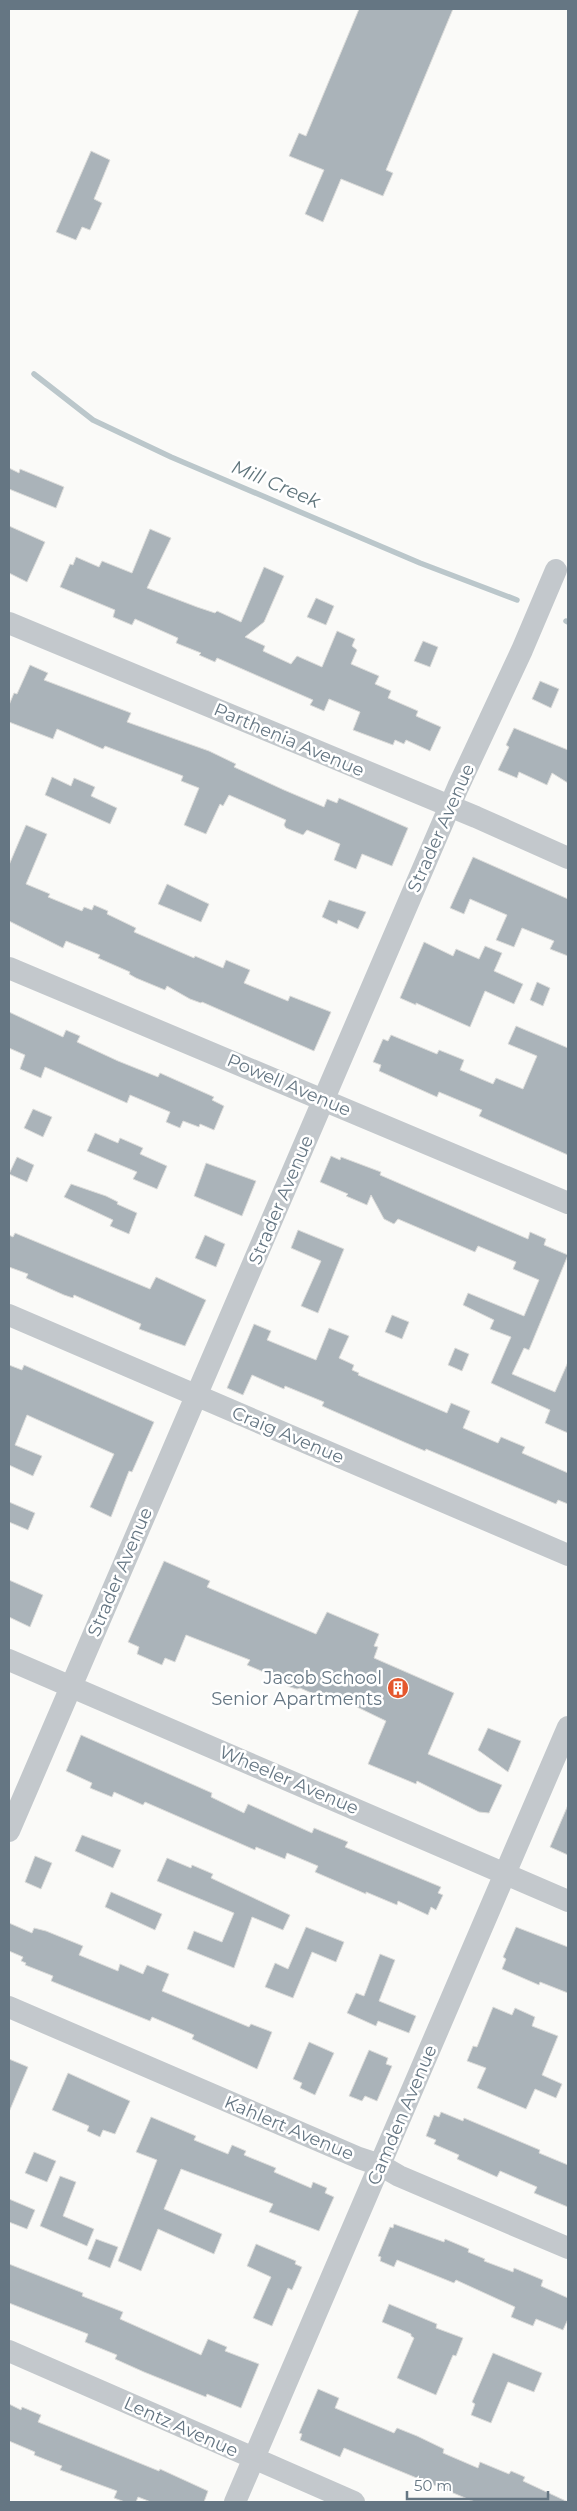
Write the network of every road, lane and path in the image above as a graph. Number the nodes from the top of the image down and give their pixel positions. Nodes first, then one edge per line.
1 (556, 570) dead end
2 (10, 626) edge
3 (450, 807) junction
4 (568, 858) edge
5 (9, 968) edge
6 (324, 1099) junction
7 (568, 1203) edge
8 (9, 1315) edge
9 (196, 1395) junction
10 (568, 1555) edge
11 (9, 1660) edge
12 (70, 1686) junction
13 (568, 1727) edge
14 (9, 1832) edge
15 (506, 1874) junction
16 (568, 1901) edge
17 (9, 2008) edge
18 (380, 2165) junction
19 (568, 2248) edge
20 (9, 2351) edge
21 (253, 2459) junction
22 (234, 2502) edge
23 (354, 2502) edge

1 - 3 street, Strader Avenue
2 - 3 street, Parthenia Avenue
3 - 4 street, Parthenia Avenue
3 - 6 street, Strader Avenue
5 - 6 street, Powell Avenue
6 - 7 street, Powell Avenue
6 - 9 street, Strader Avenue
8 - 9 street, Craig Avenue
9 - 10 street, Craig Avenue
9 - 12 street, Strader Avenue
11 - 12 street, Wheeler Avenue
12 - 14 street, Strader Avenue
12 - 15 street, Wheeler Avenue
13 - 15 street, Camden Avenue
15 - 16 street, Wheeler Avenue
15 - 18 street, Camden Avenue
17 - 18 street, Kahlert Avenue
18 - 19 street, Kahlert Avenue
18 - 21 street, Camden Avenue
20 - 21 street, Lentz Avenue
21 - 22 street, Camden Avenue
21 - 23 street, Lentz Avenue

